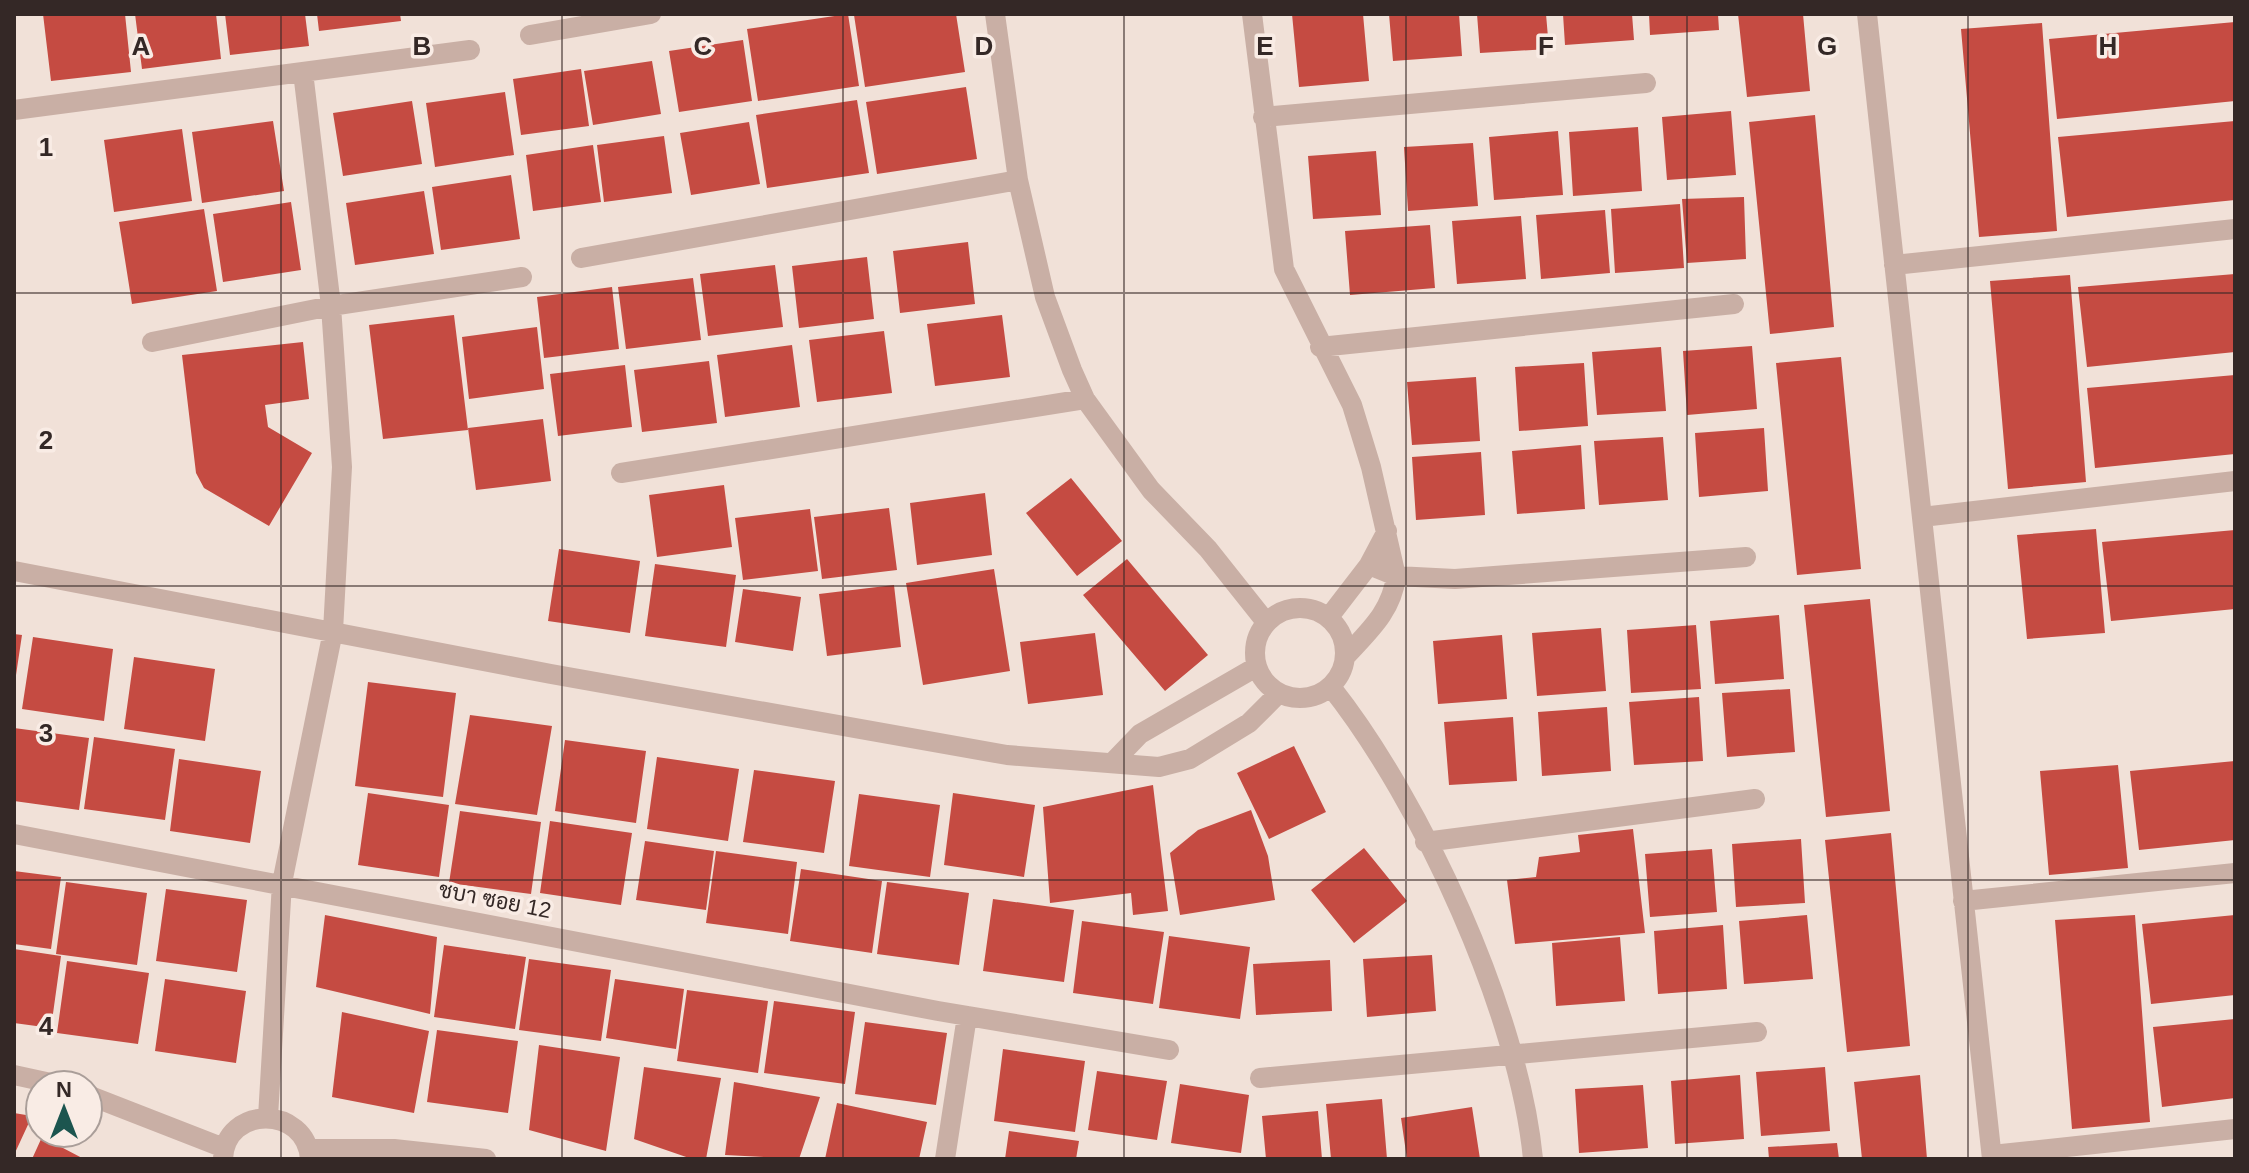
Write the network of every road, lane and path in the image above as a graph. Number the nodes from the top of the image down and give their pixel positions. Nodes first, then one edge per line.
1 (651, 14) edge
2 (995, 14) edge
3 (1252, 14) edge
4 (1867, 14) edge
5 (530, 35) dead end
6 (470, 50) dead end
7 (303, 72) junction
8 (1646, 83) dead end
9 (14, 110) edge
10 (1263, 117) junction
11 (1018, 180) junction
12 (2235, 229) edge
13 (581, 258) dead end
14 (1894, 265) junction
15 (522, 277) dead end
16 (1734, 304) dead end
17 (331, 306) junction
18 (152, 342) dead end
19 (1320, 347) junction
20 (1085, 399) junction
21 (621, 473) dead end
22 (2235, 481) edge
23 (1922, 517) junction
24 (1387, 531) junction
25 (1746, 557) dead end
26 (1369, 565) junction
27 (14, 571) edge
28 (1396, 576) junction
29 (1329, 617) junction
30 (1266, 622) junction
31 (333, 631) junction
32 (1346, 656) junction
33 (1256, 667) junction
34 (1331, 687) junction
35 (1279, 693) junction
36 (1114, 761) junction
37 (1755, 799) dead end
38 (14, 834) edge
39 (1425, 842) junction
40 (2235, 873) edge
41 (282, 883) junction
42 (1963, 901) junction
43 (967, 1016) junction
44 (1757, 1032) dead end
45 (1169, 1050) dead end
46 (1515, 1055) junction
47 (1260, 1078) dead end
48 (104, 1102) edge
49 (268, 1117) junction
50 (2235, 1129) edge
51 (223, 1154) edge
52 (309, 1154) edge
53 (1992, 1157) edge
54 (486, 1159) edge
55 (945, 1159) edge
56 (1533, 1159) edge

1 - 5 street
2 - 11 street
3 - 10 street
4 - 14 street
6 - 7 street
7 - 9 street
7 - 17 street
8 - 10 street
10 - 19 street
11 - 13 street
11 - 20 street
12 - 14 street
14 - 23 street
15 - 17 street
16 - 19 street
17 - 18 street
17 - 31 street
19 - 24 street
20 - 21 street
20 - 30 street
22 - 23 street
23 - 42 street
24 - 26 street
24 - 28 street
25 - 28 street
26 - 28 street
26 - 29 street
27 - 31 street
28 - 32 street
29 - 30 street
29 - 32 street
30 - 33 street
31 - 36 street
31 - 41 street
32 - 34 street
33 - 35 street
33 - 36 street
34 - 35 street
34 - 39 street
35 - 36 street
37 - 39 street
38 - 41 street, ชบา ซอย 12
39 - 46 street
40 - 42 street
41 - 43 street, ชบา ซอย 12
41 - 49 street
42 - 53 street
43 - 45 street, ชบา ซอย 12
43 - 55 street
44 - 46 street
46 - 47 street
46 - 56 street
48 - 51 street
49 - 51 street
49 - 52 street
50 - 53 street
52 - 54 street

